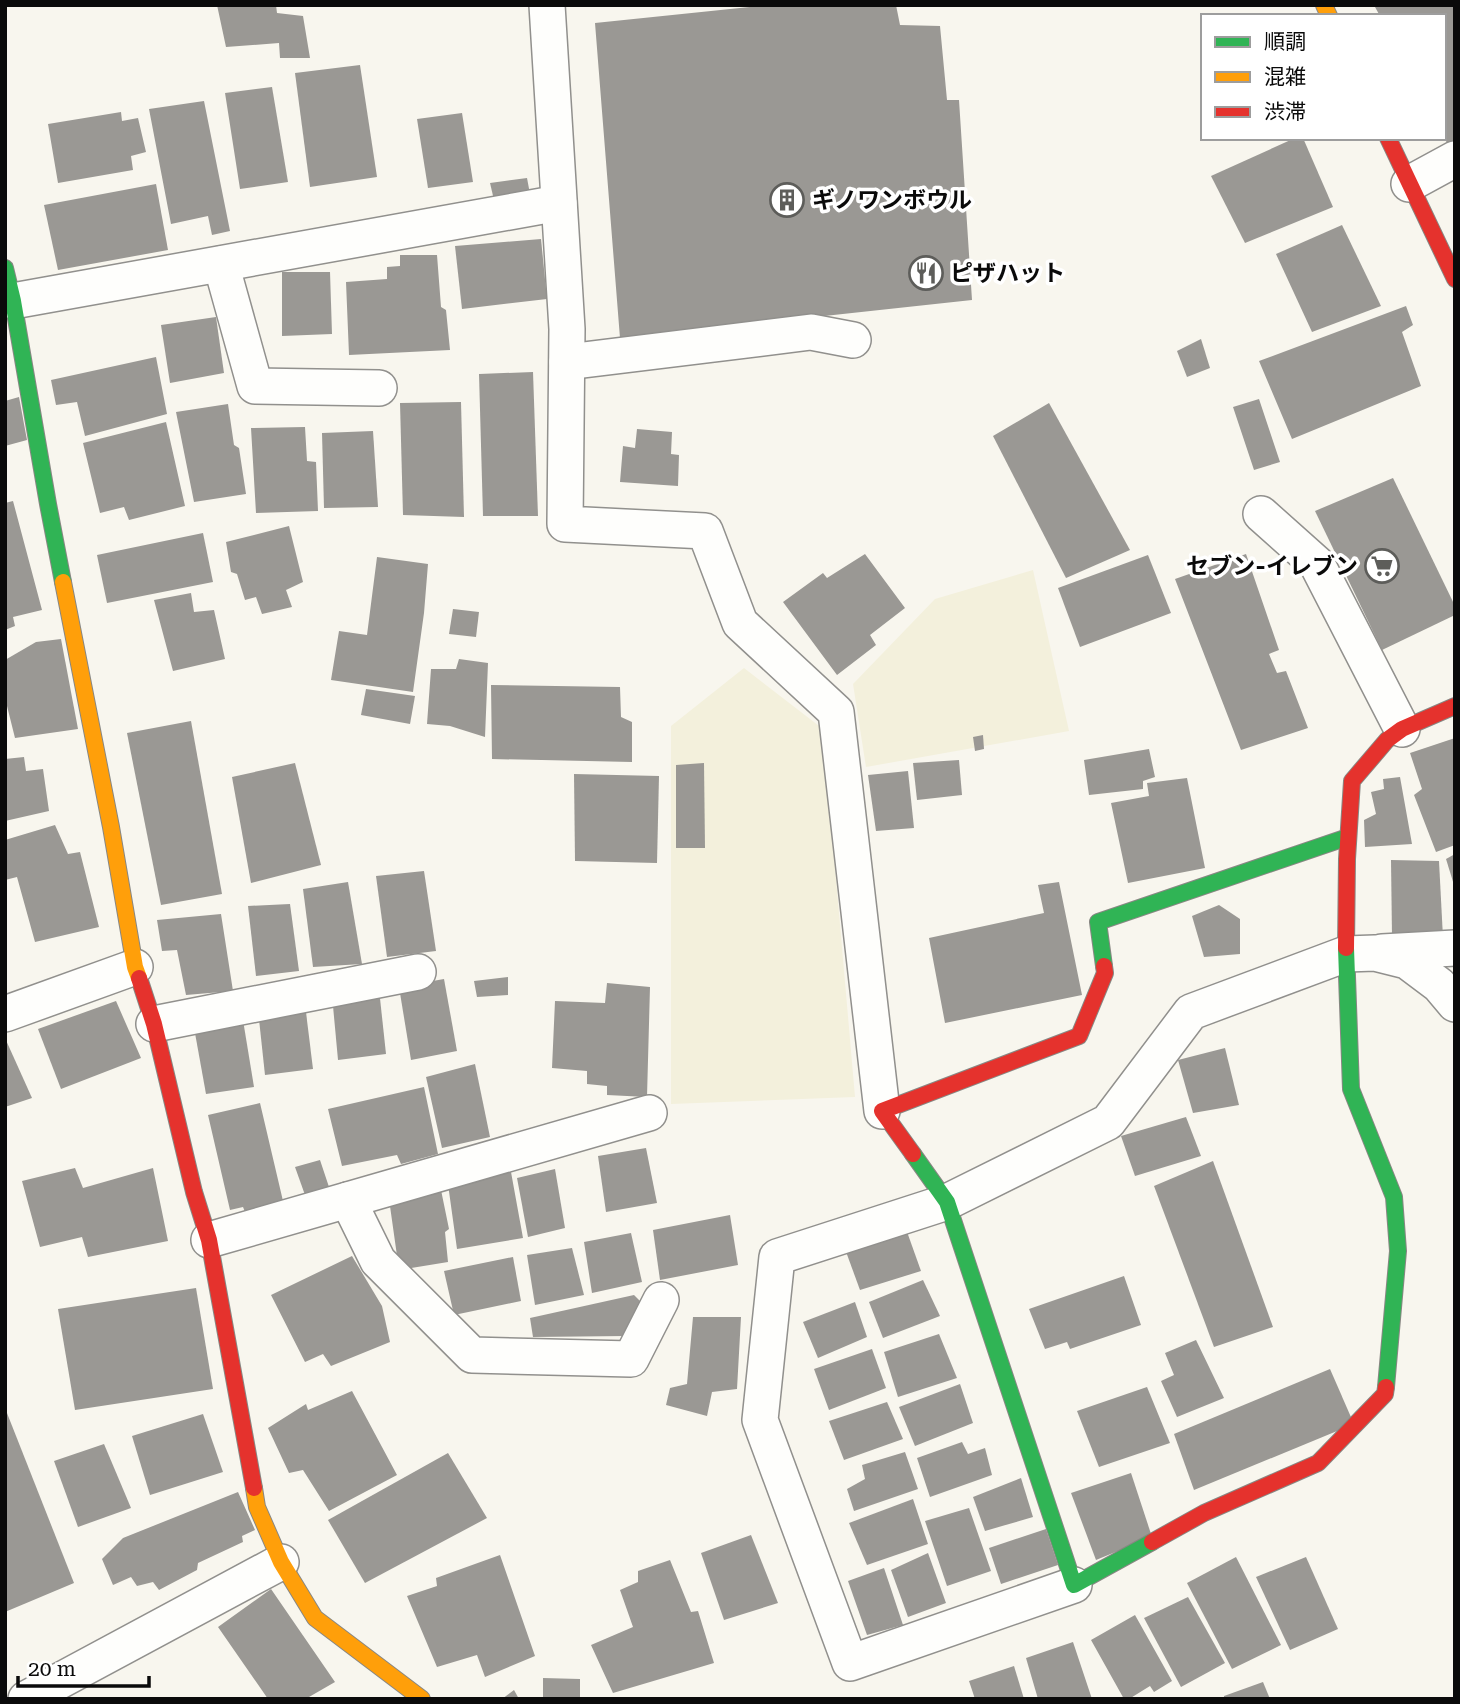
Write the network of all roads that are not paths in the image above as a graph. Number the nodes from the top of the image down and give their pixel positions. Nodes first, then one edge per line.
1 (547, 5) edge
2 (1389, 140) edge
3 (1455, 159) edge
4 (1409, 184) junction
5 (559, 203) junction
6 (221, 264) junction
7 (1455, 279) edge
8 (9, 285) edge
9 (853, 340) dead end
10 (567, 362) junction
11 (379, 388) dead end
12 (1261, 514) dead end
13 (1455, 706) edge
14 (1402, 729) junction
15 (1348, 837) junction
16 (1455, 948) edge
17 (1361, 954) junction
18 (135, 967) junction
19 (418, 972) dead end
20 (1455, 1004) edge
21 (5, 1014) edge
22 (154, 1024) junction
23 (882, 1111) junction
24 (649, 1113) dead end
25 (348, 1200) junction
26 (947, 1202) junction
27 (209, 1240) junction
28 (661, 1300) dead end
29 (281, 1562) junction
30 (1074, 1585) junction
31 (415, 1697) edge
32 (26, 1699) edge

1 - 5 street
2 - 4 street
3 - 4 street
4 - 7 street
5 - 6 street
5 - 10 street
6 - 8 street
6 - 11 street
8 - 18 street
9 - 10 street
10 - 23 street
12 - 14 street
13 - 14 street
14 - 15 street
15 - 17 street
15 - 23 street
16 - 17 street
17 - 20 street
17 - 26 street
17 - 30 street
18 - 21 street
18 - 22 street
19 - 22 street
22 - 27 street
23 - 26 street
24 - 25 street
25 - 27 street
25 - 28 street
26 - 30 street
26 - 30 street
27 - 29 street
29 - 31 street
29 - 32 street

